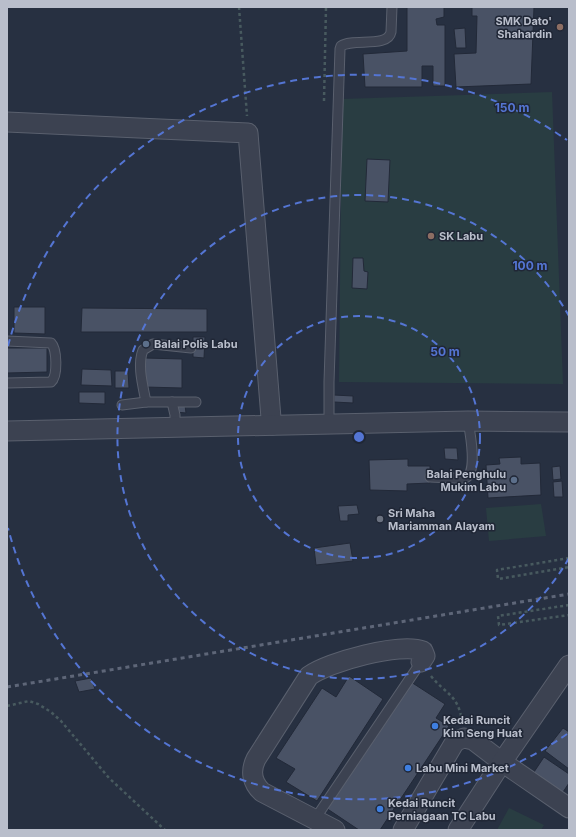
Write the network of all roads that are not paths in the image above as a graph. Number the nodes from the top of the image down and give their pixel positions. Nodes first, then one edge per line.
1 (392, 7) edge
2 (7, 122) edge
3 (7, 341) edge
4 (191, 348) dead end
5 (7, 383) edge
6 (146, 402) junction
7 (172, 402) junction
8 (196, 402) dead end
9 (122, 404) dead end
10 (468, 421) junction
11 (569, 422) edge
12 (329, 423) junction
13 (273, 426) junction
14 (175, 428) junction
15 (7, 431) edge
16 (430, 477) dead end
17 (421, 662) joint
18 (569, 665) edge
19 (502, 762) junction
20 (569, 808) edge
21 (315, 818) junction
22 (335, 830) edge
23 (403, 830) edge
24 (458, 830) edge

1 - 12 lane
2 - 13 street
3 - 5 lane
4 - 6 lane
6 - 7 lane
6 - 9 lane
7 - 8 lane
7 - 14 lane
10 - 11 street
10 - 12 street
10 - 16 lane
12 - 13 street
13 - 14 street
14 - 15 street
17 - 21 lane
17 - 21 street
18 - 19 street
19 - 20 street
19 - 23 street
19 - 24 street
21 - 22 street

